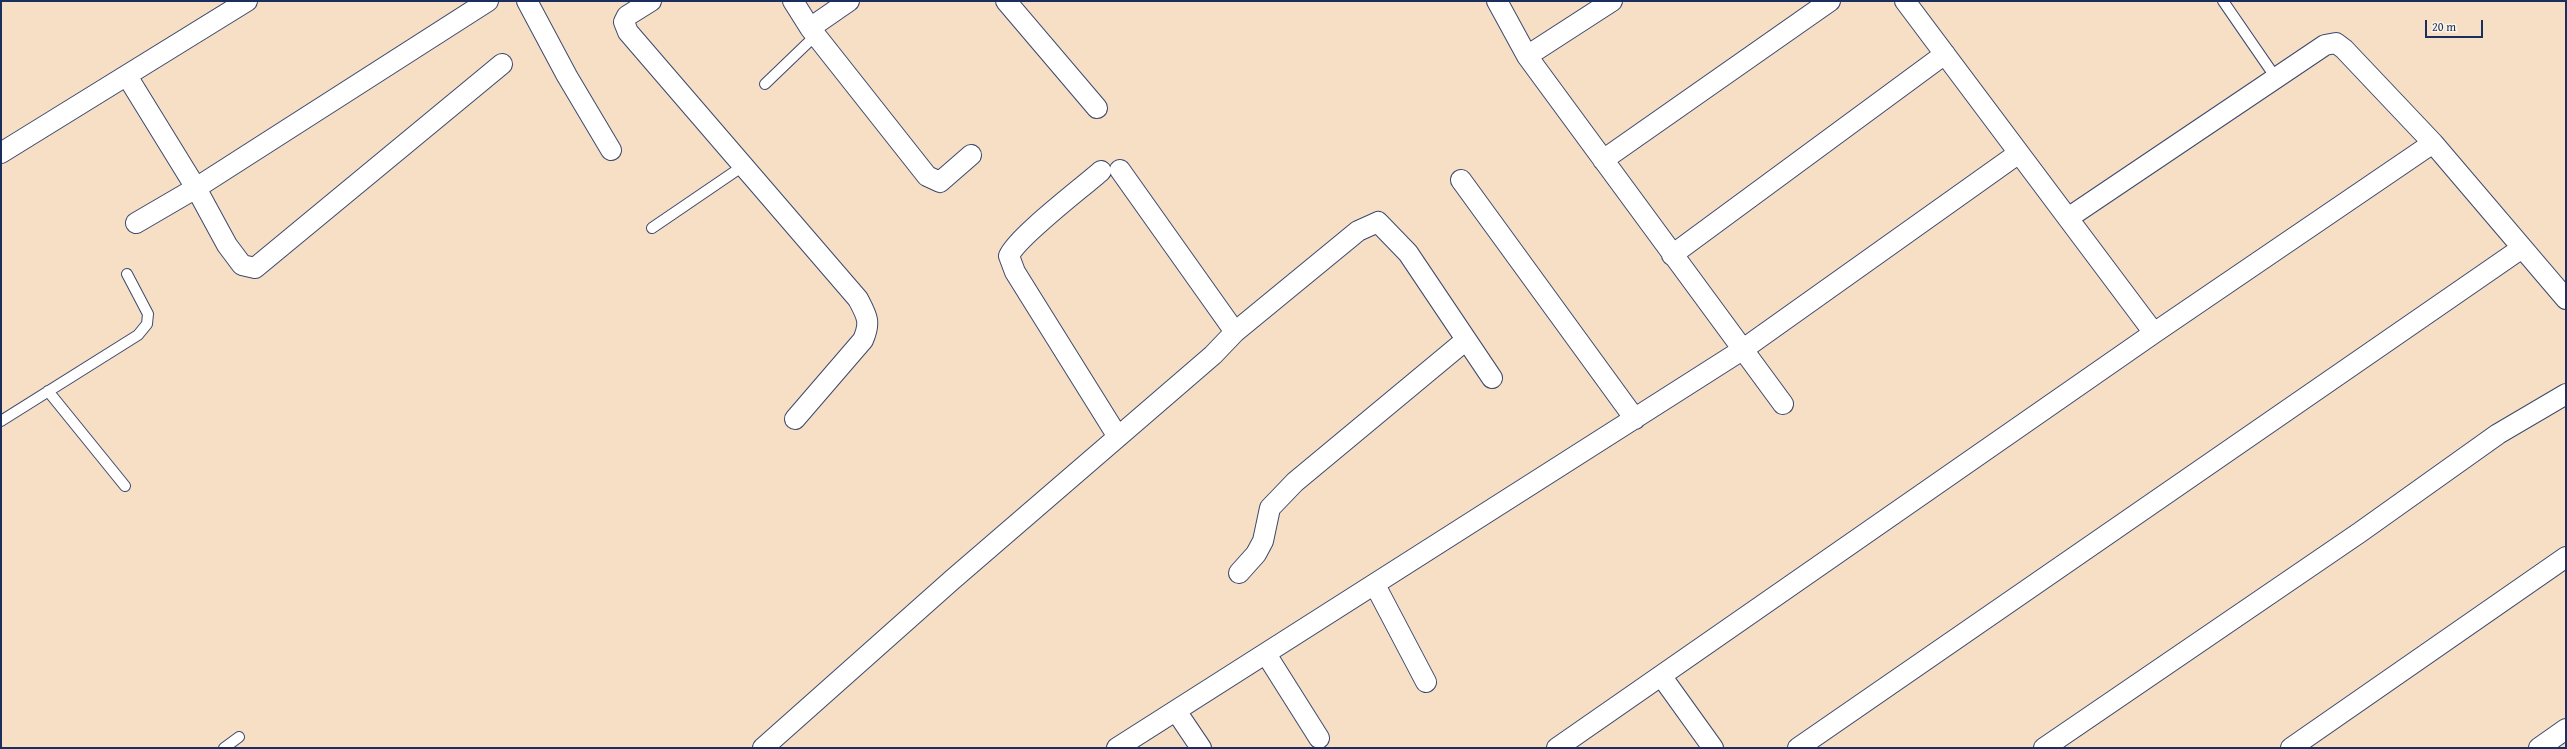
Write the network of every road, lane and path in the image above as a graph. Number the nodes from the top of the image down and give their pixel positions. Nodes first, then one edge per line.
1 (247, 1) edge
2 (488, 1) edge
3 (527, 1) edge
4 (651, 1) edge
5 (793, 1) edge
6 (849, 1) edge
7 (1006, 1) edge
8 (1497, 1) edge
9 (1612, 1) edge
10 (1830, 1) edge
11 (1905, 1) edge
12 (2222, 1) edge
13 (813, 31) junction
14 (1945, 54) junction
15 (1528, 56) junction
16 (502, 64) dead end
17 (127, 76) junction
18 (2276, 78) junction
19 (765, 84) dead end
20 (1097, 108) dead end
21 (2433, 143) junction
22 (611, 150) dead end
23 (1, 152) edge
24 (2019, 153) junction
25 (971, 155) dead end
26 (1603, 160) junction
27 (744, 166) junction
28 (1461, 180) dead end
29 (196, 188) junction
30 (2068, 218) junction
31 (136, 223) dead end
32 (652, 228) dead end
33 (2522, 248) junction
34 (1672, 255) junction
35 (127, 274) dead end
36 (2566, 299) edge
37 (1235, 332) junction
38 (2154, 333) junction
39 (1466, 340) junction
40 (1742, 350) junction
41 (1492, 378) dead end
42 (48, 392) junction
43 (2566, 394) edge
44 (1783, 404) dead end
45 (796, 419) dead end
46 (1635, 419) junction
47 (1, 421) edge
48 (1118, 437) junction
49 (125, 486) dead end
50 (2566, 557) edge
51 (1238, 573) dead end
52 (1375, 585) junction
53 (1266, 654) junction
54 (1662, 677) junction
55 (1426, 682) dead end
56 (1176, 711) junction
57 (2566, 729) edge
58 (239, 737) dead end
59 (1319, 738) dead end
60 (224, 748) edge
61 (763, 748) edge
62 (1117, 748) edge
63 (1201, 748) edge
64 (1558, 748) edge
65 (1713, 748) edge
66 (1798, 748) edge
67 (2044, 748) edge
68 (2291, 748) edge
69 (2538, 748) edge

1 - 17 street
2 - 29 street
3 - 22 street
4 - 27 street
5 - 13 street
6 - 13 street
7 - 20 street
8 - 15 street
9 - 15 street
10 - 26 street
11 - 14 street
12 - 18 lane
13 - 19 lane
13 - 25 street
14 - 24 street
14 - 34 street
15 - 26 street
16 - 29 street
17 - 23 street
17 - 29 street
18 - 21 street
18 - 30 street
21 - 33 street
21 - 38 street
24 - 30 street
24 - 40 street
26 - 34 street
27 - 32 lane
27 - 45 street
28 - 46 street
29 - 31 street
30 - 38 street
33 - 36 street
33 - 66 street
34 - 40 street
35 - 42 lane
37 - 39 street
37 - 48 street
37 - 48 street
38 - 54 street
39 - 41 street
39 - 51 street
40 - 44 street
40 - 46 street
42 - 47 lane
42 - 49 lane
43 - 67 street
46 - 52 street
48 - 61 street
50 - 68 street
52 - 53 street
52 - 55 street
53 - 56 street
53 - 59 street
54 - 64 street
54 - 65 street
56 - 62 street
56 - 63 street
57 - 69 street
58 - 60 lane

